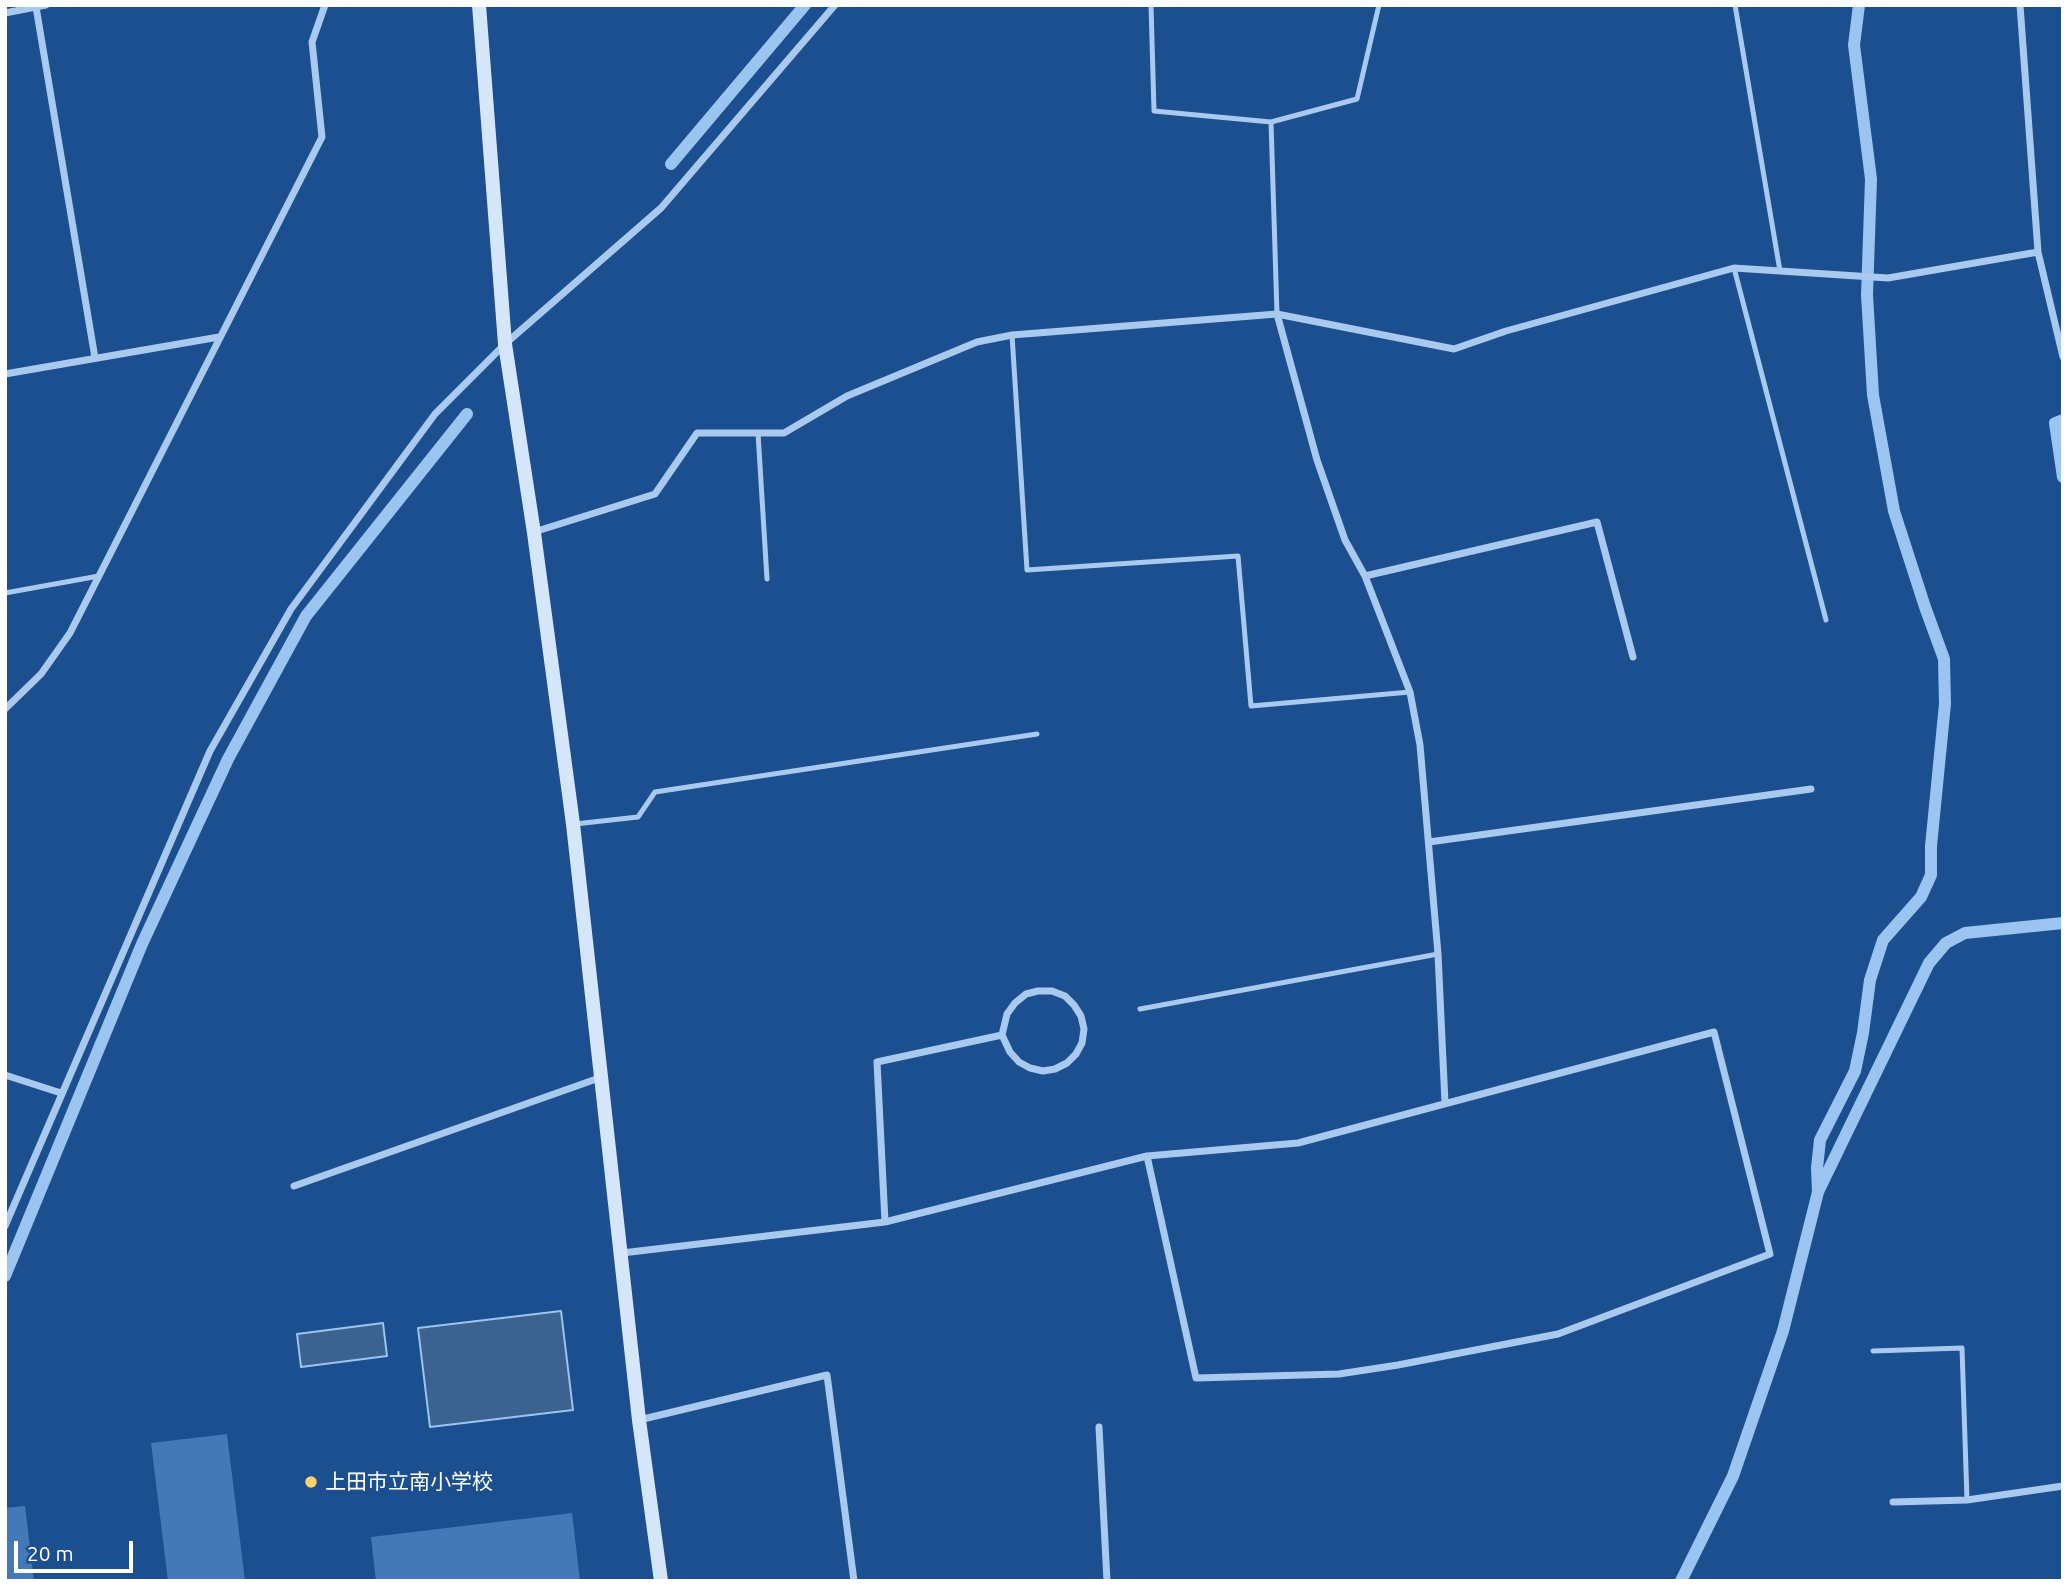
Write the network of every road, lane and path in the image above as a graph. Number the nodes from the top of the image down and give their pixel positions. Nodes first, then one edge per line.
1 (46, 5) edge
2 (325, 5) edge
3 (479, 5) edge
4 (835, 5) edge
5 (1151, 5) edge
6 (1379, 5) edge
7 (1735, 5) edge
8 (2020, 5) edge
9 (36, 7) edge
10 (5, 13) edge
11 (1271, 122) junction
12 (2038, 252) junction
13 (1734, 268) junction
14 (1780, 271) junction
15 (1277, 314) junction
16 (1012, 335) junction
17 (219, 337) junction
18 (505, 344) junction
19 (2063, 357) edge
20 (95, 358) junction
21 (5, 374) edge
22 (758, 433) junction
23 (534, 533) junction
24 (99, 576) junction
25 (1365, 576) junction
26 (767, 579) dead end
27 (5, 593) edge
28 (1826, 620) dead end
29 (1633, 656) dead end
30 (1410, 692) junction
31 (5, 709) edge
32 (1037, 734) dead end
33 (1811, 789) dead end
34 (573, 824) junction
35 (1429, 842) junction
36 (1438, 954) junction
37 (1140, 1009) dead end
38 (1002, 1035) junction
39 (5, 1075) edge
40 (602, 1077) junction
41 (61, 1093) junction
42 (1445, 1102) junction
43 (1147, 1156) junction
44 (294, 1186) dead end
45 (885, 1222) junction
46 (5, 1226) edge
47 (622, 1253) junction
48 (1873, 1351) dead end
49 (639, 1420) junction
50 (1099, 1427) dead end
51 (2063, 1486) edge
52 (1967, 1500) junction
53 (1893, 1502) dead end
54 (661, 1581) edge
55 (854, 1581) edge
56 (1107, 1581) edge

1 - 9 street
2 - 17 street
3 - 18 street
4 - 18 street
5 - 11 lane
6 - 11 lane
7 - 14 lane
8 - 12 street
9 - 10 street
9 - 20 street
11 - 15 lane
12 - 14 street
12 - 19 street
13 - 14 street
13 - 15 street
13 - 28 lane
15 - 16 street
15 - 25 street
16 - 22 street
16 - 30 lane
17 - 20 street
17 - 24 street
18 - 23 street
18 - 41 street
20 - 21 street
22 - 23 street
22 - 26 lane
23 - 34 street
24 - 27 lane
24 - 31 street
25 - 29 street
25 - 30 street
30 - 35 street
32 - 34 lane
33 - 35 street
34 - 40 street
35 - 36 street
36 - 37 lane
36 - 42 street
38 - 38 street
38 - 45 street
39 - 41 street
40 - 44 street
40 - 47 street
41 - 46 street
42 - 43 street
42 - 43 street
43 - 45 street
45 - 47 street
47 - 49 street
48 - 52 lane
49 - 54 street
49 - 55 street
50 - 56 street
51 - 52 street
52 - 53 street

